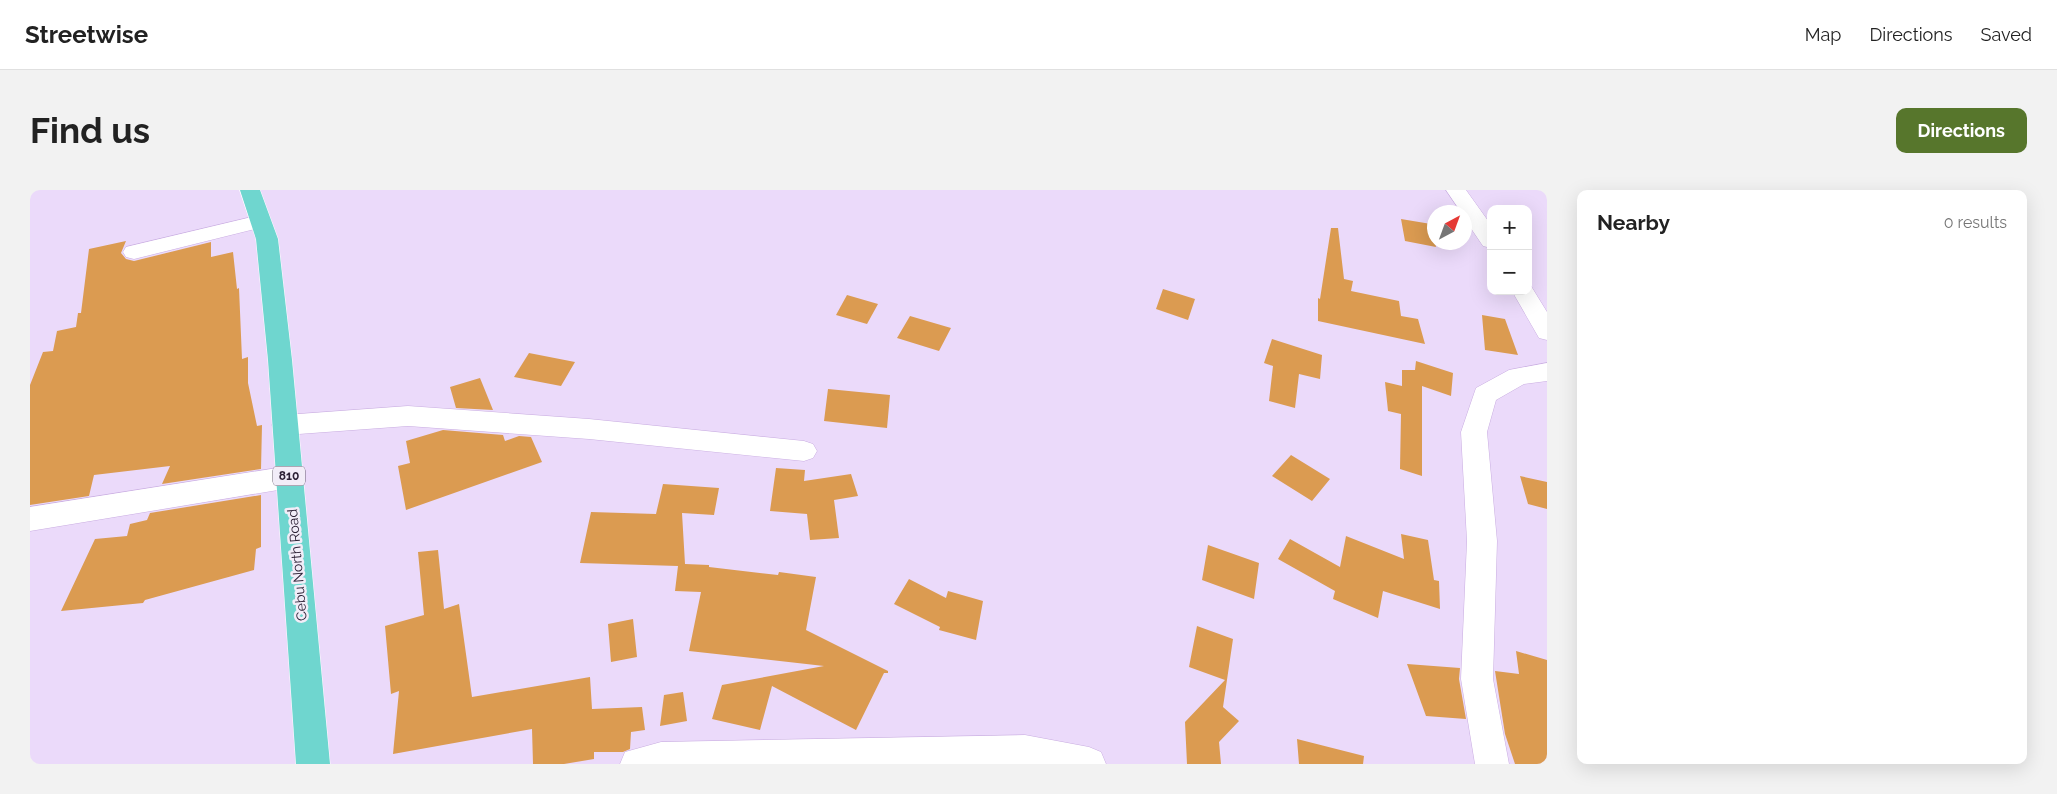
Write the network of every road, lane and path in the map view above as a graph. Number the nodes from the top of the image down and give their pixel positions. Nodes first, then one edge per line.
1 (250, 190) edge
2 (1456, 190) edge
3 (260, 221) junction
4 (1487, 235) edge
5 (134, 252) dead end
6 (1525, 295) edge
7 (1547, 332) edge
8 (1547, 372) edge
9 (285, 425) junction
10 (804, 451) dead end
11 (290, 477) junction
12 (30, 519) edge
13 (313, 764) edge
14 (637, 764) edge
15 (1088, 764) edge
16 (1492, 764) edge

1 - 3 highway, Cebu North Road / 810
2 - 4 street
3 - 5 street
3 - 9 highway, Cebu North Road / 810
6 - 7 street
8 - 16 street
9 - 10 street
9 - 11 highway, Cebu North Road / 810
11 - 12 street
11 - 13 highway, Cebu North Road / 810
14 - 15 street

